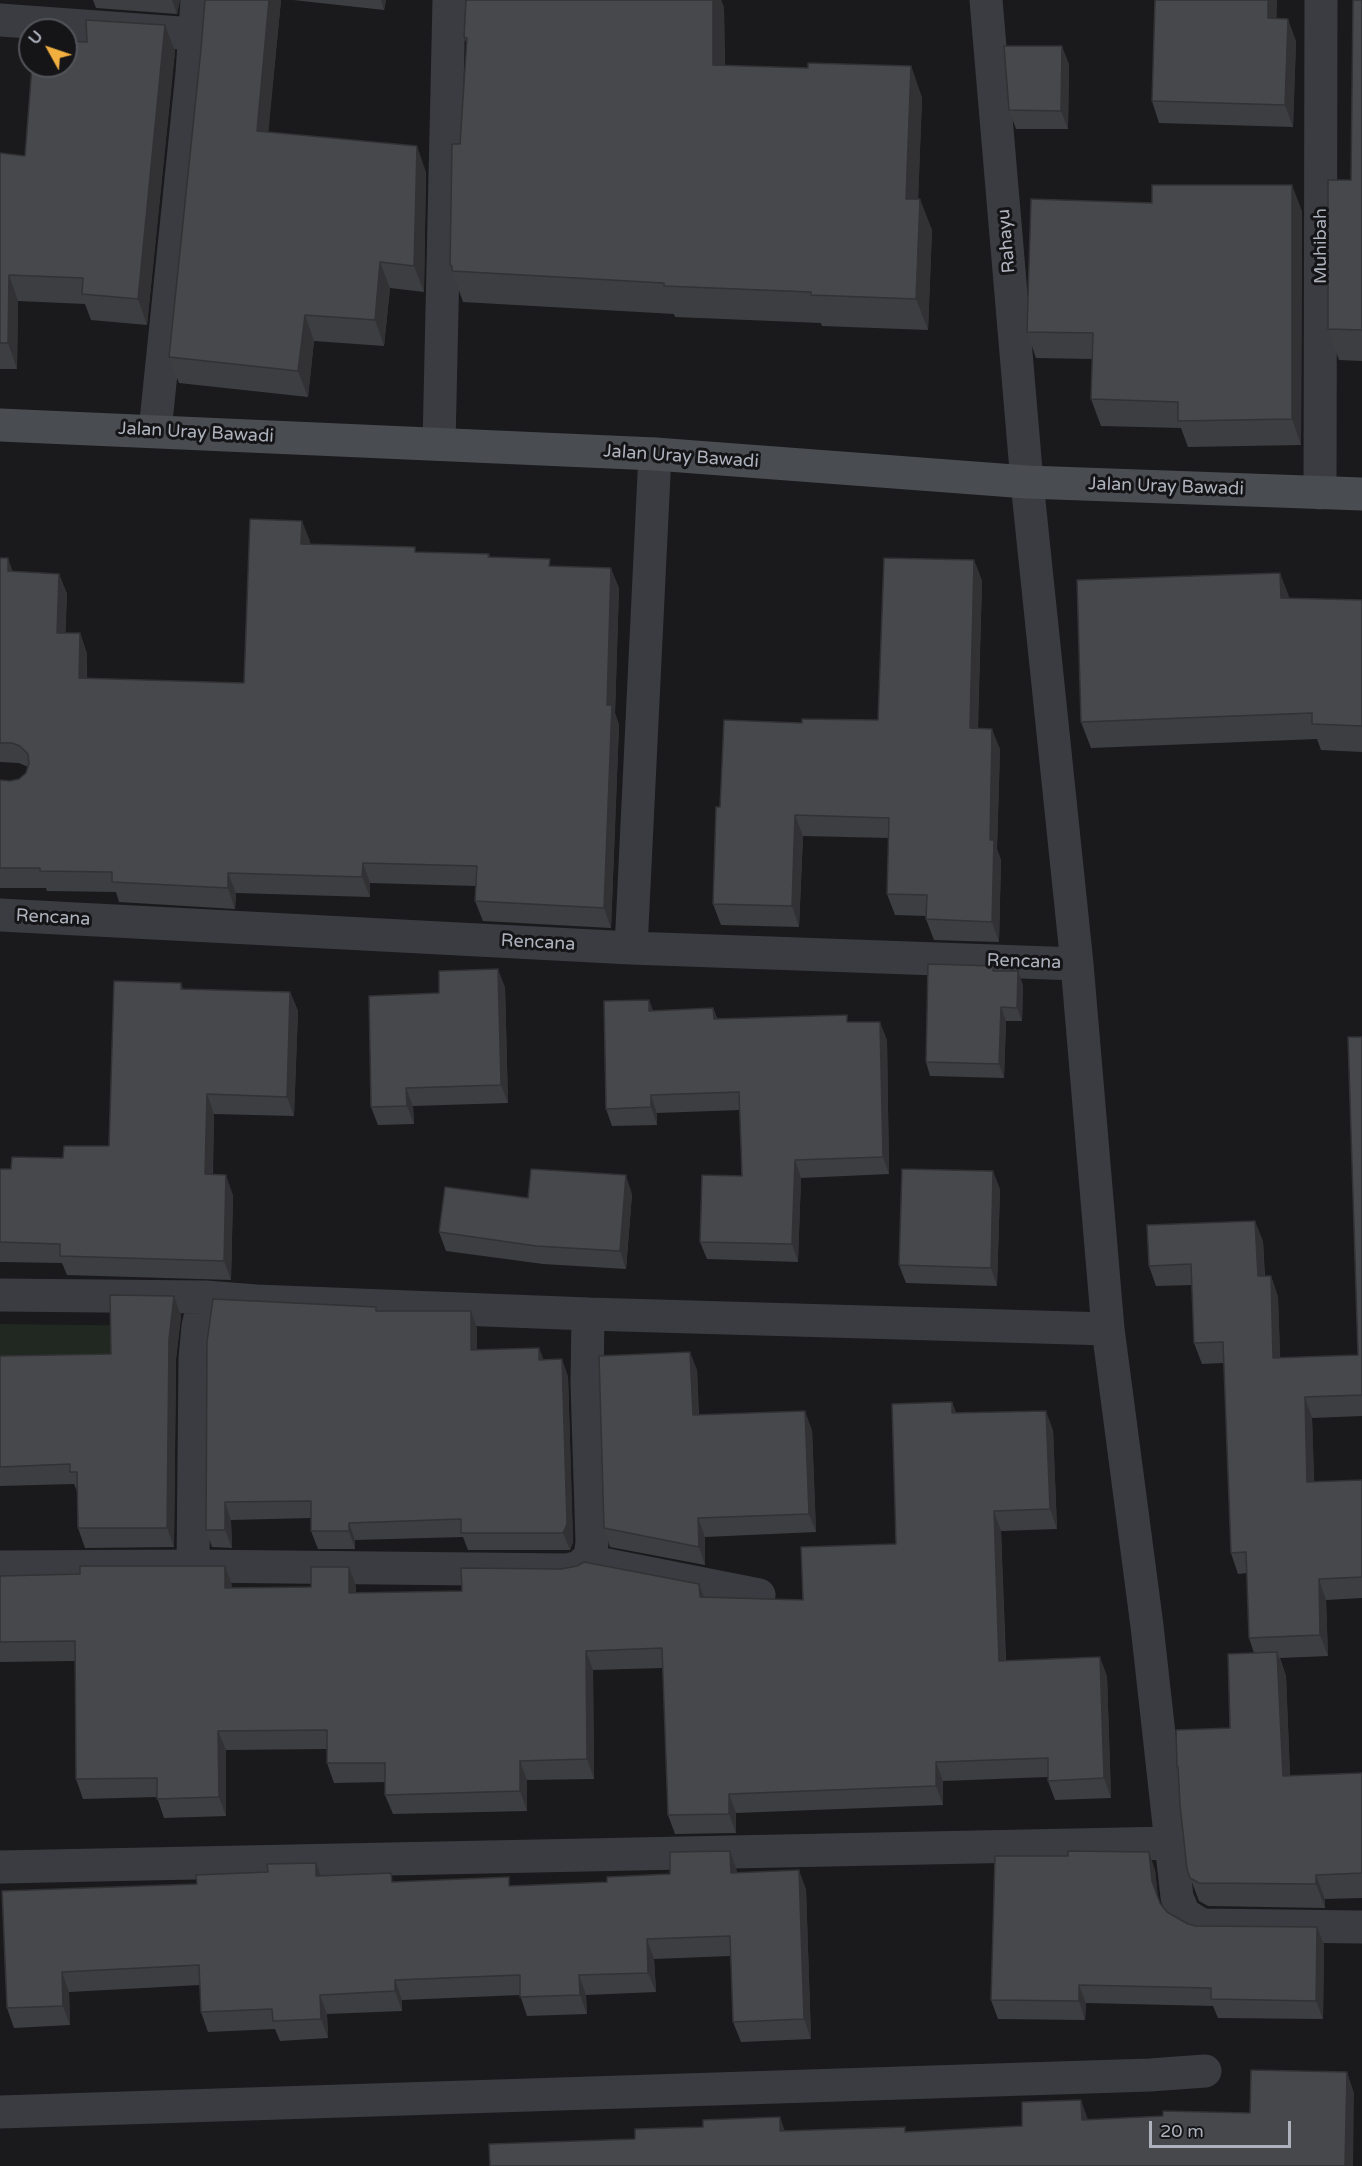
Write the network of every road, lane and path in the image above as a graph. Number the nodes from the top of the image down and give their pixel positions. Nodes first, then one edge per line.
1 (197, 0) edge
2 (448, 0) edge
3 (986, 0) edge
4 (1321, 0) edge
5 (0, 20) edge
6 (194, 34) junction
7 (0, 425) edge
8 (155, 431) junction
9 (439, 444) junction
10 (655, 454) junction
11 (1027, 482) junction
12 (1320, 493) junction
13 (1362, 494) edge
14 (0, 915) edge
15 (631, 948) junction
16 (1077, 964) junction
17 (0, 1295) edge
18 (205, 1297) junction
19 (588, 1314) junction
20 (1108, 1329) junction
21 (587, 1561) junction
22 (193, 1566) junction
23 (0, 1567) edge
24 (759, 1595) dead end
25 (1171, 1843) junction
26 (0, 1867) edge
27 (1362, 1927) edge
28 (1205, 2071) dead end
29 (0, 2112) edge

1 - 6 street
2 - 9 street
3 - 11 street, Rahayu
4 - 12 street, Muhibah
5 - 6 street
6 - 8 street
7 - 8 street, Jalan Uray Bawadi
8 - 9 street, Jalan Uray Bawadi
9 - 10 street, Jalan Uray Bawadi
10 - 11 street, Jalan Uray Bawadi
10 - 15 street
11 - 12 street, Jalan Uray Bawadi
11 - 16 street, Rahayu
12 - 13 street, Jalan Uray Bawadi
14 - 15 street, Rencana
15 - 16 street, Rencana
16 - 20 street, Rahayu
17 - 18 street
18 - 19 street
18 - 22 street
19 - 20 street
19 - 21 street
20 - 25 street, Rahayu
21 - 22 street
21 - 24 street
22 - 23 street
25 - 26 street
25 - 27 street, Rahayu
28 - 29 street

